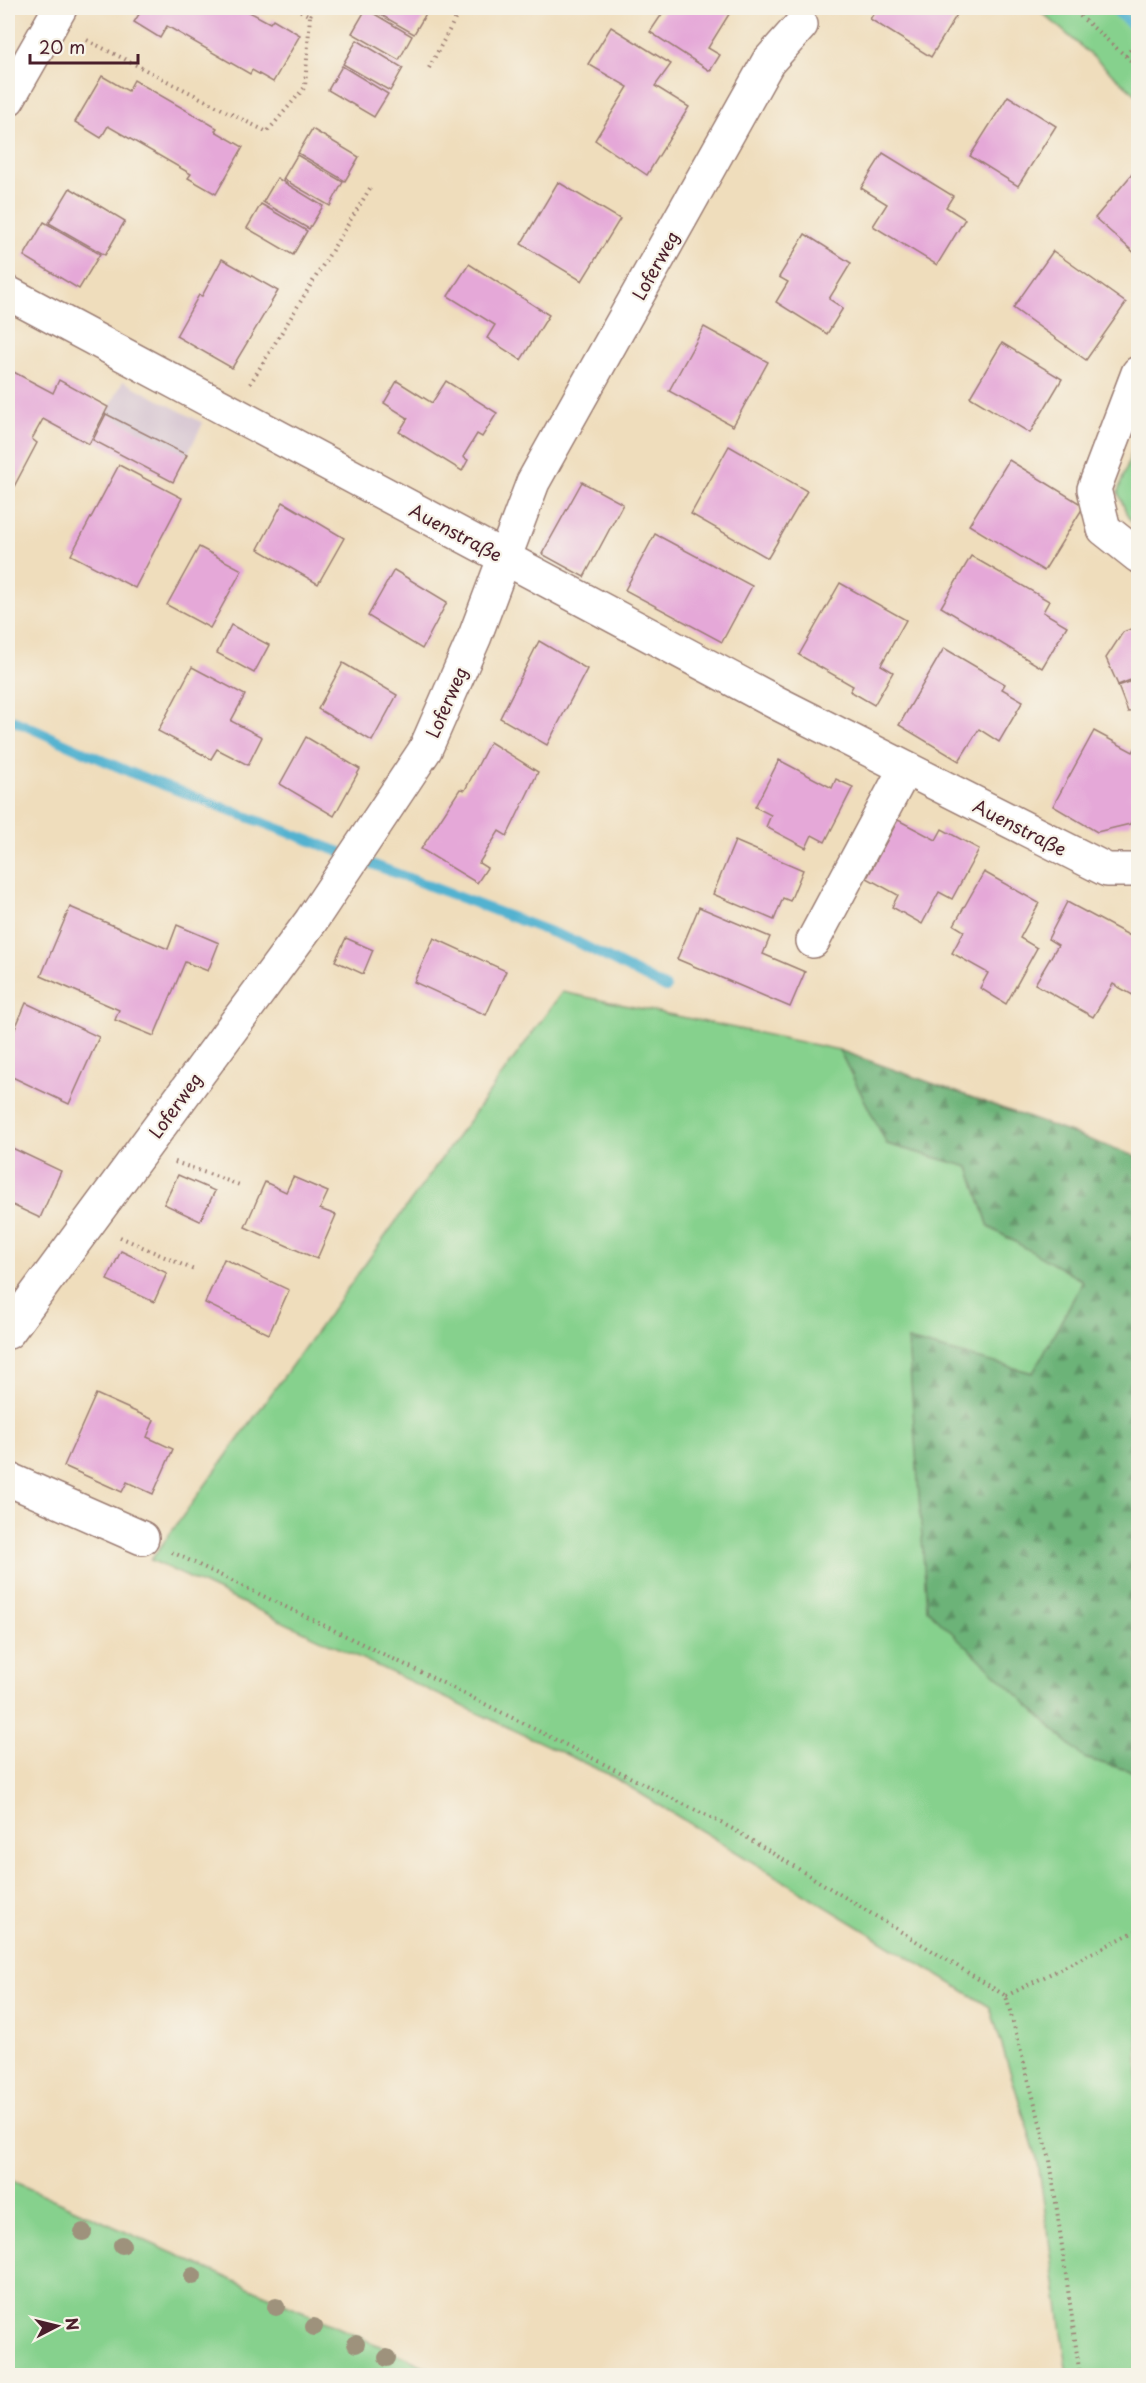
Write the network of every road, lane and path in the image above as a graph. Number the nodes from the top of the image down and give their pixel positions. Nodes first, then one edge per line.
1 (60, 8) edge
2 (295, 8) edge
3 (312, 8) edge
4 (461, 8) edge
5 (1071, 8) edge
6 (310, 16) junction
7 (801, 25) dead end
8 (87, 40) dead end
9 (1138, 40) edge
10 (1126, 56) junction
11 (1138, 67) edge
12 (429, 68) dead end
13 (8, 99) edge
14 (372, 185) dead end
15 (8, 293) edge
16 (1138, 373) edge
17 (233, 413) junction
18 (1138, 556) edge
19 (505, 558) junction
20 (906, 769) junction
21 (1138, 870) edge
22 (813, 941) dead end
23 (142, 1150) junction
24 (240, 1185) dead end
25 (88, 1223) junction
26 (194, 1270) dead end
27 (8, 1332) edge
28 (8, 1479) edge
29 (142, 1538) joint
30 (1138, 1930) edge
31 (1006, 1996) junction
32 (1080, 2376) edge

1 - 13 street
2 - 6 path
3 - 6 path
4 - 12 path
5 - 10 path
6 - 8 path
7 - 19 street, Loferweg
9 - 10 path
10 - 11 path
14 - 17 path
15 - 17 street, Auenstraße
16 - 18 street
17 - 19 street, Auenstraße
19 - 20 street, Auenstraße
19 - 23 street, Loferweg
20 - 21 street, Auenstraße
20 - 22 street
23 - 24 path
23 - 25 street, Loferweg
25 - 26 path
25 - 27 street, Loferweg
28 - 29 street
29 - 31 path
30 - 31 path
31 - 32 path

